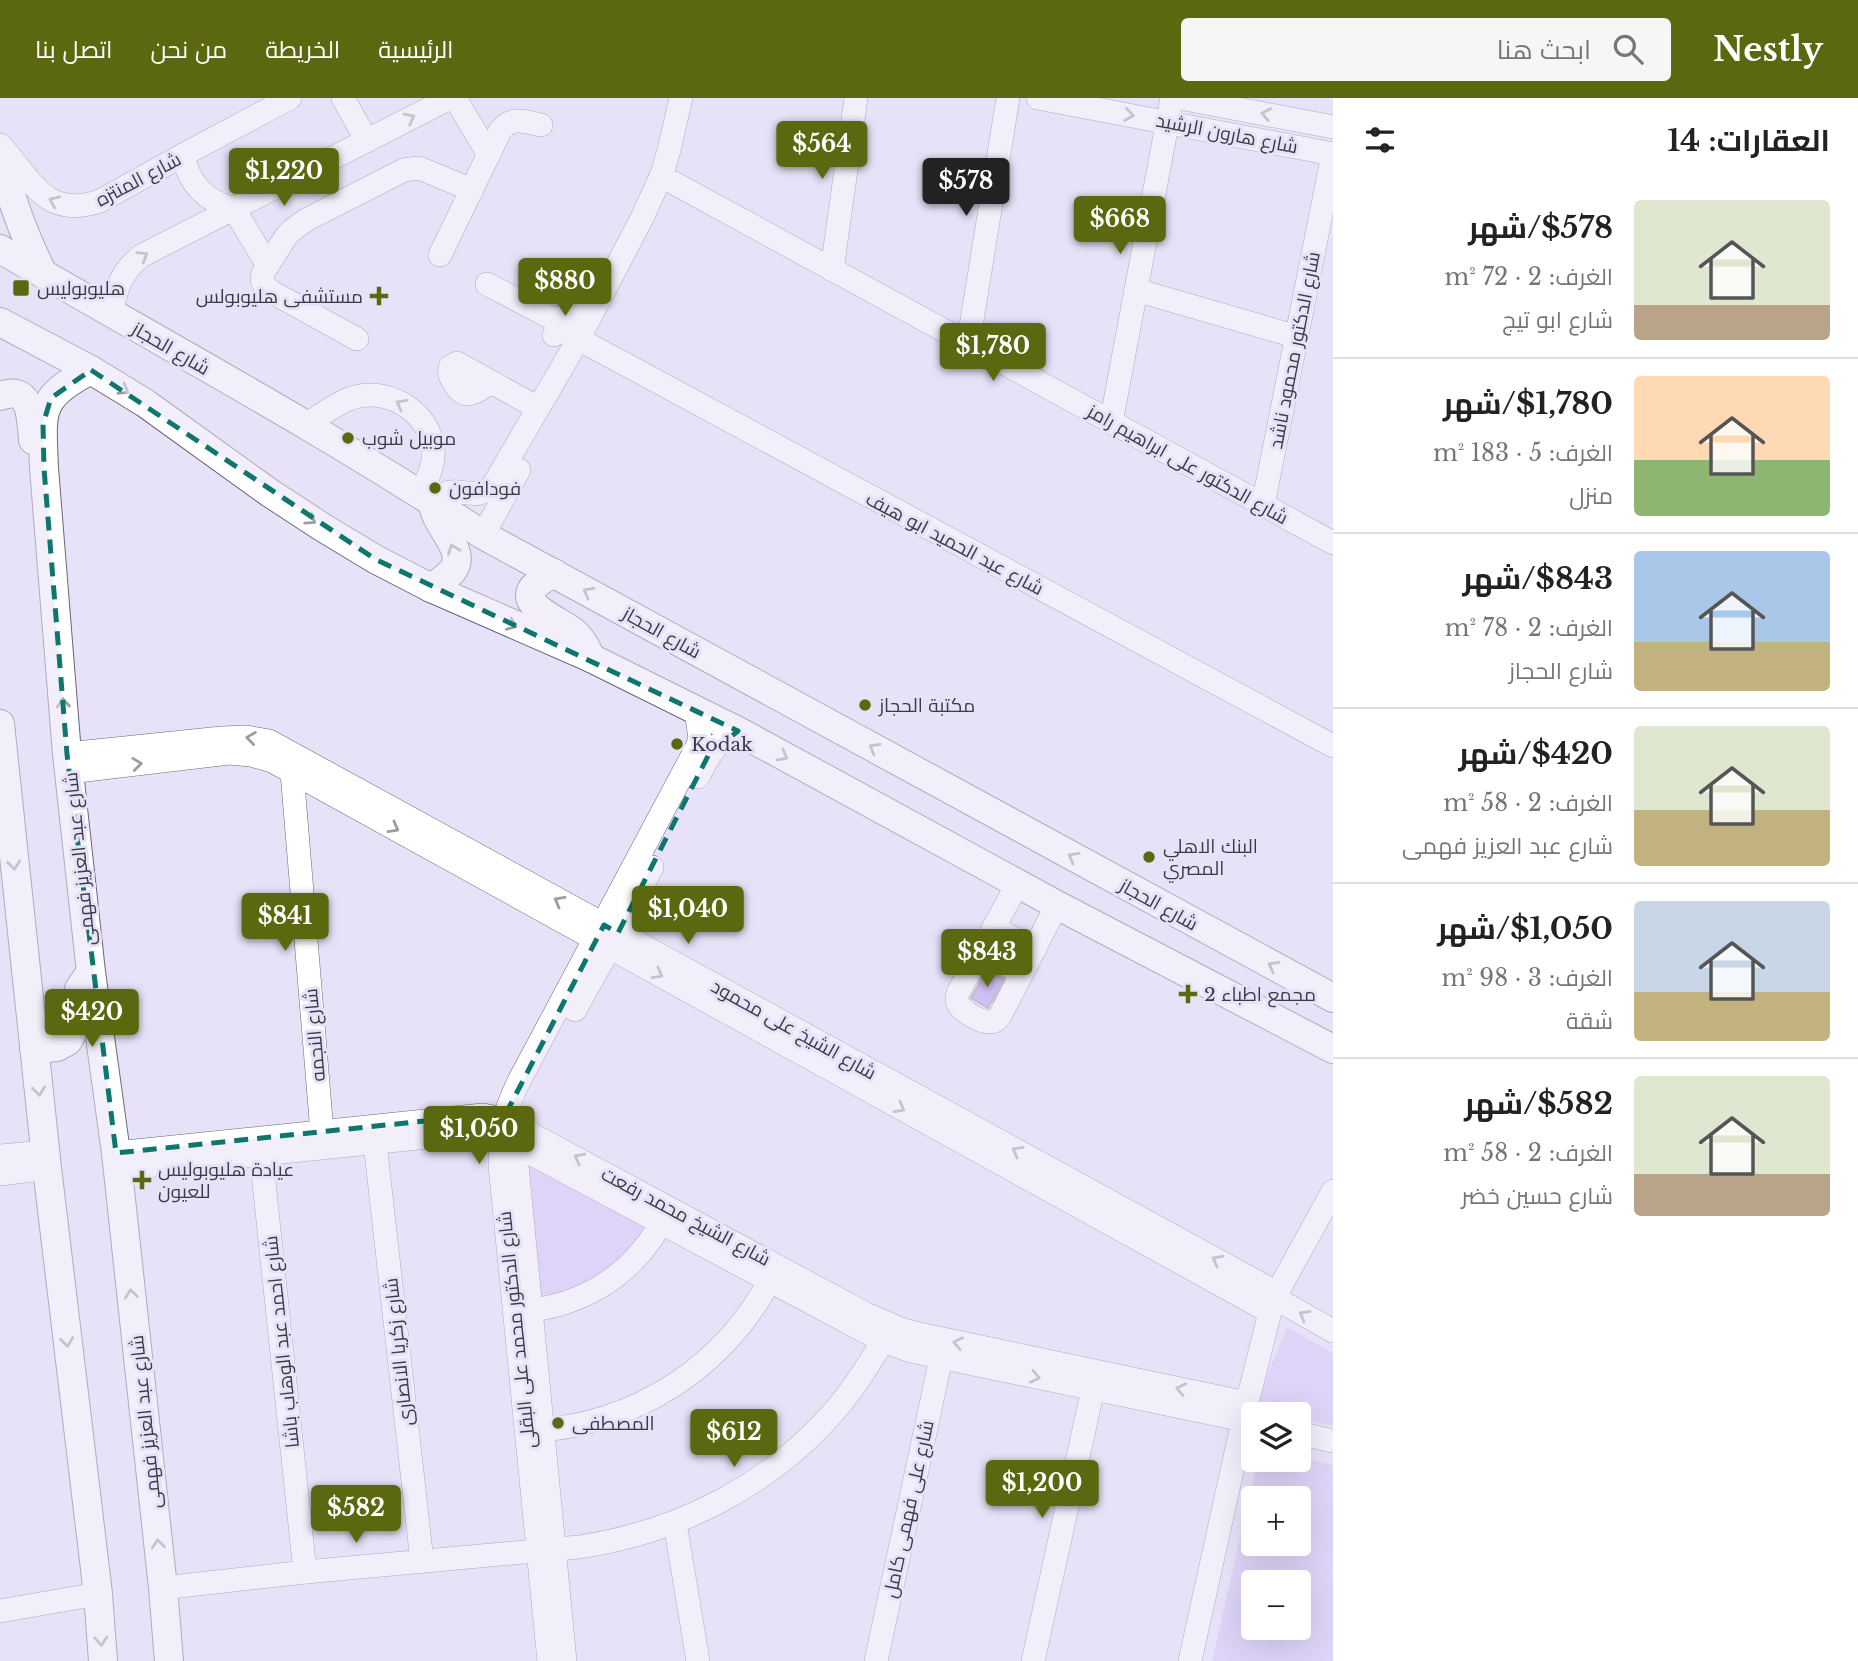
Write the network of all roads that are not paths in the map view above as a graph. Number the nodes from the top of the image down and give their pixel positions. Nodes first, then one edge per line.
1 (290, 98) edge
2 (343, 98) edge
3 (452, 98) edge
4 (681, 98) edge
5 (694, 98) edge
6 (856, 98) edge
7 (1008, 98) edge
8 (1038, 98) edge
9 (1172, 98) edge
10 (1180, 98) edge
11 (1168, 121) junction
12 (541, 125) dead end
13 (1333, 127) edge
14 (366, 141) junction
15 (0, 145) edge
16 (0, 153) edge
17 (1333, 153) edge
18 (183, 155) junction
19 (489, 155) junction
20 (674, 183) junction
21 (472, 190) junction
22 (234, 209) junction
23 (0, 249) edge
24 (440, 255) dead end
25 (267, 264) junction
26 (832, 270) junction
27 (43, 274) junction
28 (487, 284) dead end
29 (1136, 290) junction
30 (578, 293) dead end
31 (111, 313) junction
32 (0, 322) edge
33 (567, 336) junction
34 (1298, 337) junction
35 (357, 339) dead end
36 (968, 345) junction
37 (91, 370) junction
38 (492, 382) dead end
39 (0, 396) edge
40 (538, 408) junction
41 (1111, 423) junction
42 (306, 425) junction
43 (44, 468) junction
44 (427, 498) junction
45 (1263, 505) junction
46 (483, 535) junction
47 (1333, 543) edge
48 (554, 573) junction
49 (431, 588) junction
50 (591, 659) junction
51 (696, 710) junction
52 (738, 731) junction
53 (1, 740) edge
54 (1333, 746) edge
55 (68, 763) junction
56 (292, 772) junction
57 (1018, 883) junction
58 (1058, 905) junction
59 (994, 928) junction
60 (607, 936) junction
61 (1035, 949) junction
62 (981, 951) junction
63 (91, 972) junction
64 (1022, 973) junction
65 (1332, 994) edge
66 (34, 1049) junction
67 (1333, 1049) edge
68 (322, 1132) junction
69 (509, 1132) junction
70 (375, 1143) junction
71 (261, 1154) junction
72 (0, 1156) edge
73 (46, 1160) junction
74 (117, 1161) junction
75 (0, 1174) edge
76 (1333, 1191) edge
77 (665, 1215) junction
78 (774, 1273) junction
79 (1274, 1301) junction
80 (523, 1312) junction
81 (1333, 1331) edge
82 (883, 1341) junction
83 (941, 1357) junction
84 (1093, 1389) junction
85 (1251, 1402) edge
86 (1241, 1413) edge
87 (1241, 1414) edge
88 (534, 1430) junction
89 (1311, 1436) edge
90 (1333, 1440) edge
91 (1241, 1445) edge
92 (675, 1523) junction
93 (546, 1549) junction
94 (422, 1561) junction
95 (305, 1572) junction
96 (163, 1588) junction
97 (98, 1594) junction
98 (0, 1611) edge
99 (103, 1661) edge
100 (169, 1661) edge
101 (549, 1661) edge
102 (565, 1661) edge
103 (698, 1661) edge
104 (876, 1661) edge
105 (1033, 1661) edge
106 (1190, 1661) edge

1 - 18 street, شارع المنتزه
2 - 14 street
14 -> 3 street
3 - 19 street
4 - 33 street
5 - 20 street
6 - 26 street
7 - 36 street
8 -> 11 street, شارع هارون الرشيد
9 - 11 street
13 -> 10 street, شارع هارون الرشيد
11 - 17 street, شارع هارون الرشيد
11 - 29 street
12 - 19 street
14 - 22 street
18 -> 15 street, شارع المنتزه
16 - 27 main road
17 - 34 street, شارع الدكتور محمود ناشد
18 - 22 street
19 - 21 street
20 - 26 street, شارع الدكتور على ابراهيم رامز
20 - 33 street
21 - 24 street
21 - 25 street
22 - 25 street
31 -> 22 street
23 - 27 main road, شارع الحجاز
25 - 35 street
26 - 36 street, شارع الدكتور على ابراهيم رامز
27 - 31 main road, شارع الحجاز
28 - 33 street, شارع عبد الحميد ابو هيف
29 - 34 street
29 - 41 street
30 - 33 street
31 - 42 main road, شارع الحجاز
32 - 37 main road
33 - 40 street
33 - 46 street
33 - 54 street, شارع عبد الحميد ابو هيف
34 - 45 street, شارع الدكتور محمود ناشد
36 - 41 street, شارع الدكتور على ابراهيم رامز
37 - 43 main road, شارع عبد العزيز فهمى
37 -> 49 main road
38 - 40 street
39 - 43 main road
40 - 44 street
41 - 45 street, شارع الدكتور على ابراهيم رامز
42 - 44 main road, شارع الحجاز
44 -> 42 street
55 -> 43 main road, شارع عبد العزيز فهمى
44 - 46 main road, شارع الحجاز
49 -> 44 main road
45 - 47 street, شارع الدكتور على ابراهيم رامز
46 - 48 main road, شارع الحجاز
48 - 50 main road
65 -> 48 main road, شارع الحجاز
49 -> 50 main road
50 - 51 main road
51 - 52 main road
51 - 60 street, شارع الدكتور محمد على البقلى
52 -> 57 main road
52 - 60 street, شارع الدكتور محمد على البقلى
53 -> 66 main road
55 -> 56 street, شارع الشيخ على محمود
60 -> 55 street, شارع الشيخ على محمود
55 - 63 main road, شارع عبد العزيز فهمى
56 -> 60 street, شارع الشيخ على محمود
56 - 68 street, شارع النجمه
57 - 58 main road
57 - 59 street
58 - 61 street
58 - 67 main road
59 - 61 street
59 - 62 street
60 - 69 street, شارع الدكتور محمد على البقلى
60 - 79 street, شارع الشيخ على محمود
61 - 64 street
62 - 64 street
62 - 64 street
63 - 66 main road
63 - 74 main road, شارع عبد العزيز فهمى
66 -> 73 main road
68 - 69 street, شارع الشيخ محمد رفعت
68 - 74 street, شارع الشيخ محمد رفعت
69 - 70 street, شارع الشيخ محمد رفعت
69 - 77 street, شارع الشيخ محمد رفعت
69 - 80 street, شارع الدكتور محمد على البقلى
70 - 71 street, شارع الشيخ محمد رفعت
70 - 94 street, شارع زكريا الانصارى
71 - 74 street, شارع الشيخ محمد رفعت
71 - 95 street, شارع احمد عبد الوهاب باشا
72 - 73 street
73 - 75 street
73 -> 97 main road
96 -> 74 main road, شارع عبد العزيز فهمى
76 - 79 street
77 - 78 street, شارع الشيخ محمد رفعت
77 - 80 street
78 - 82 street, شارع الشيخ محمد رفعت
86 -> 78 street, شارع الشيخ محمد رفعت
78 - 88 street
81 -> 79 street, شارع الشيخ على محمود
79 - 85 street
80 - 88 street, شارع الدكتور محمد على البقلى
82 - 83 street, شارع الشيخ محمد رفعت
82 - 92 street
83 -> 84 street, شارع الشيخ محمد رفعت
83 - 104 street, شارع على فهمى كامل
84 - 87 street, شارع الشيخ محمد رفعت
84 - 105 street
88 - 93 street, شارع الدكتور محمد على البقلى
89 - 90 street
91 - 106 street
92 - 93 street
92 - 103 street
93 - 94 street
93 - 101 street, شارع الدكتور محمد على البقلى
93 - 102 street, شارع الدكتور محمد على البقلى
94 - 95 street
95 - 96 street
96 - 100 main road, شارع عبد العزيز فهمى
97 - 98 street
97 -> 99 main road

